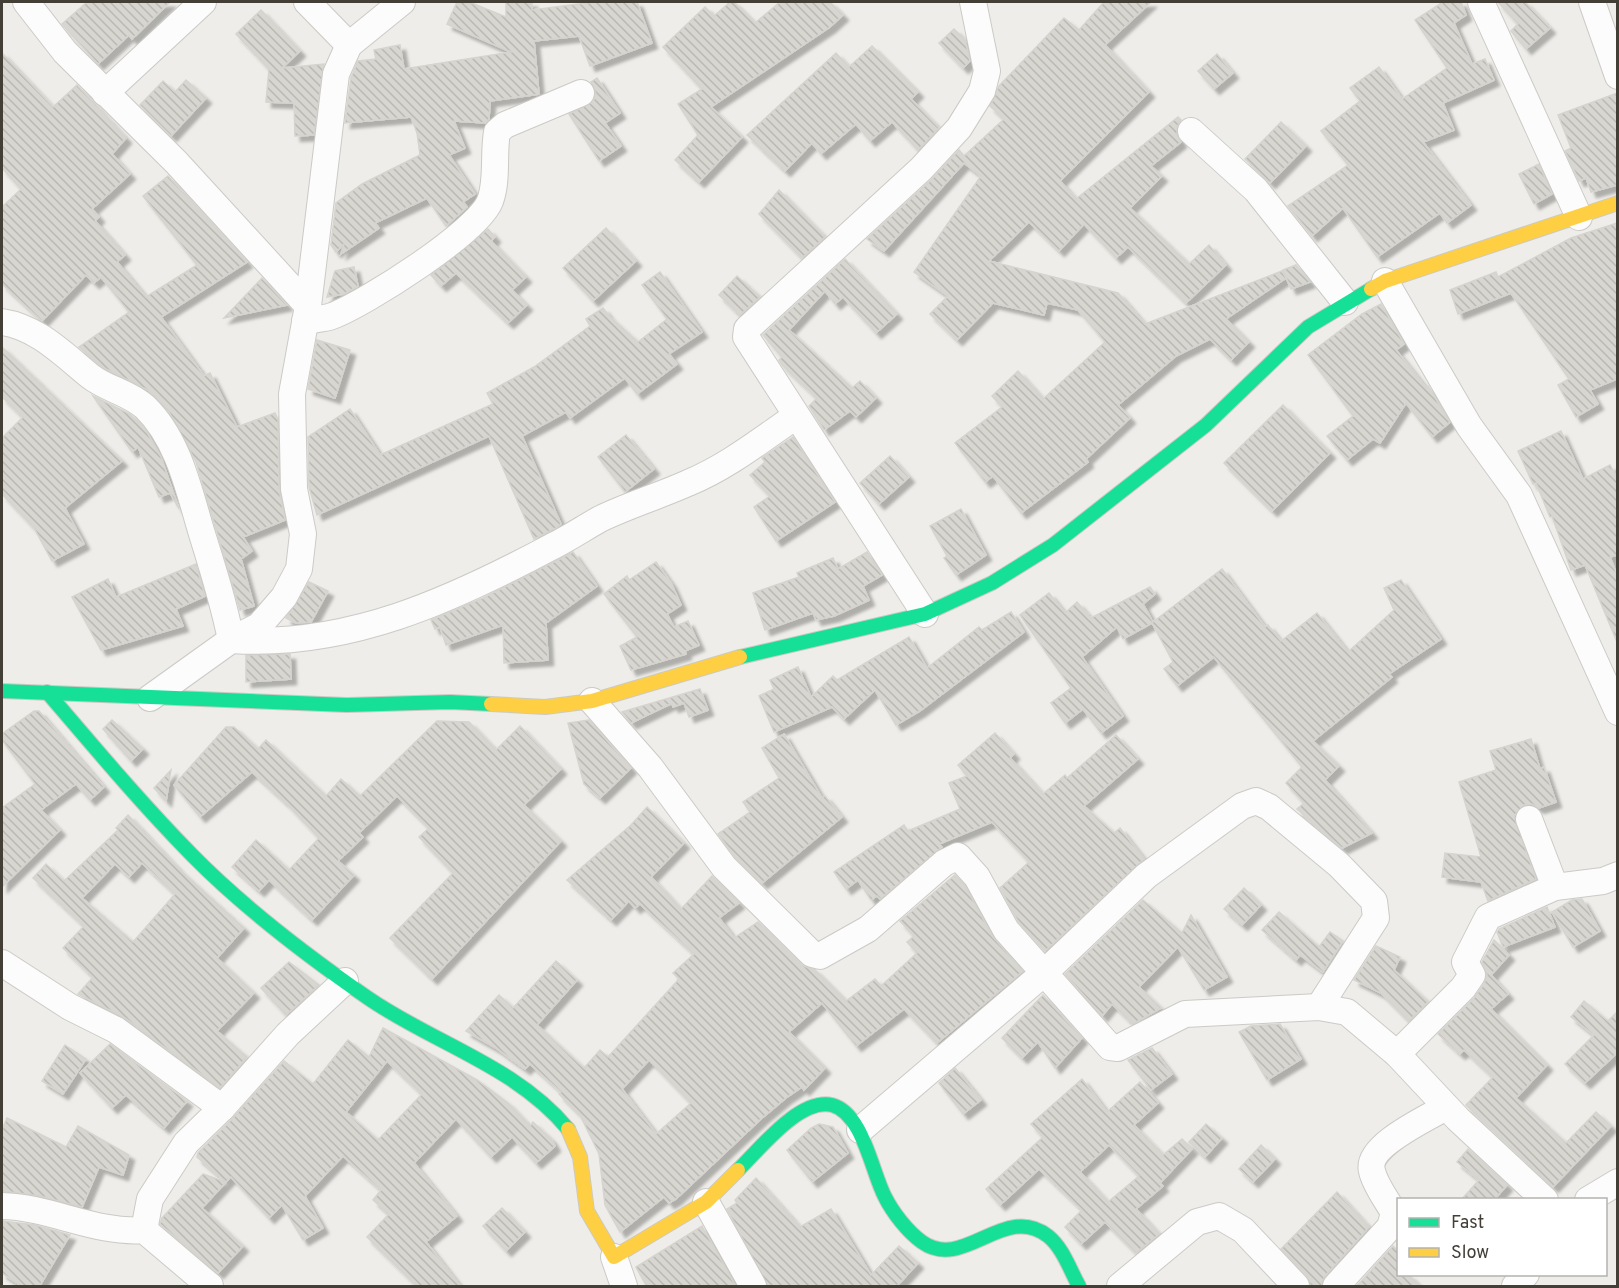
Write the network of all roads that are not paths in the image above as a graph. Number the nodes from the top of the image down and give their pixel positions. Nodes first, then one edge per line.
1 (26, 2) edge
2 (203, 2) edge
3 (307, 2) edge
4 (402, 2) edge
5 (973, 2) edge
6 (1481, 2) edge
7 (1592, 2) edge
8 (349, 45) junction
9 (1617, 76) edge
10 (105, 93) junction
11 (581, 93) dead end
12 (1191, 131) dead end
13 (1617, 203) edge
14 (1579, 217) junction
15 (1385, 281) junction
16 (1345, 302) junction
17 (307, 314) junction
18 (2, 322) edge
19 (796, 416) junction
20 (925, 614) junction
21 (231, 640) junction
22 (2, 691) edge
23 (47, 692) junction
24 (150, 698) junction
25 (592, 701) junction
26 (1617, 712) edge
27 (1529, 819) dead end
28 (1617, 875) edge
29 (1556, 887) junction
30 (2, 963) edge
31 (1044, 973) junction
32 (345, 981) junction
33 (1319, 1007) junction
34 (1397, 1054) junction
35 (1446, 1107) junction
36 (222, 1108) junction
37 (860, 1130) junction
38 (1617, 1182) edge
39 (1543, 1198) edge
40 (1591, 1198) edge
41 (706, 1202) junction
42 (2, 1206) edge
43 (144, 1230) junction
44 (614, 1257) junction
45 (210, 1287) edge
46 (624, 1287) edge
47 (753, 1287) edge
48 (1079, 1287) edge
49 (1120, 1287) edge
50 (1296, 1287) edge
51 (1336, 1287) edge

1 - 10 street
2 - 10 street
3 - 8 street
4 - 8 street
5 - 19 street
6 - 14 street
7 - 9 street
8 - 17 street
10 - 17 street
11 - 17 street
12 - 16 street
13 - 14 main road
14 - 15 main road
15 - 16 main road
15 - 26 street
16 - 20 main road
17 - 21 street
18 - 21 street
19 - 20 street
19 - 21 street
20 - 25 main road
21 - 24 street
22 - 23 main road
23 - 24 main road
23 - 32 main road
24 - 25 main road
25 - 31 street
27 - 29 street
28 - 29 street
29 - 34 street
30 - 36 street
31 - 33 street
31 - 33 street
31 - 37 street
32 - 36 street
32 - 44 main road
33 - 34 street
34 - 35 street
35 - 39 street
35 - 51 street
36 - 43 street
37 - 41 main road
37 - 48 main road
38 - 40 street
41 - 44 main road
41 - 47 street
42 - 43 street
43 - 45 street
44 - 46 street
49 - 50 street

